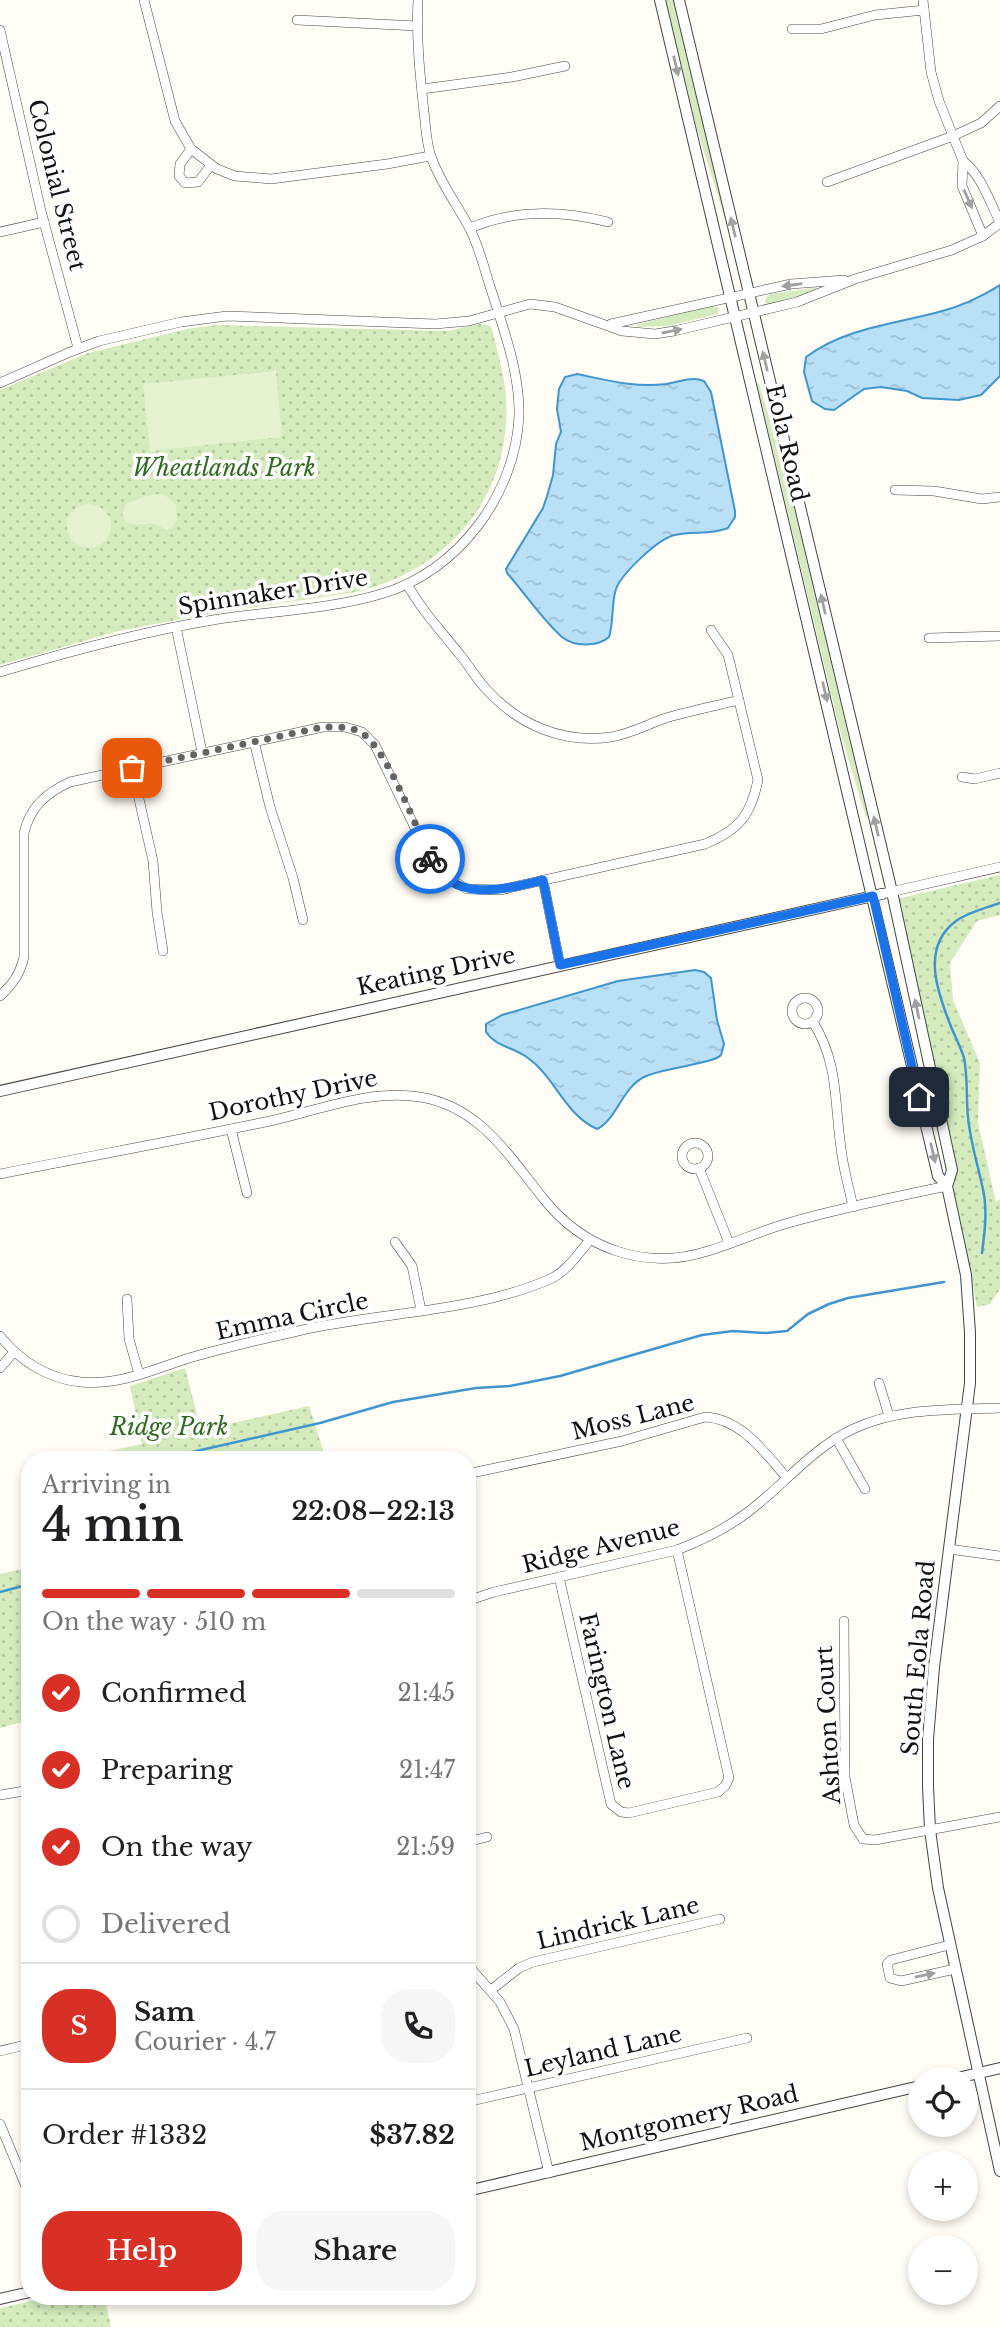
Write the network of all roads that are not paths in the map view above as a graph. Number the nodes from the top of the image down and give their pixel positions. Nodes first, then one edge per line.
1 (144, 0) edge
2 (418, 0) edge
3 (660, 0) edge
4 (679, 0) edge
5 (923, 5) edge
6 (297, 20) dead end
7 (417, 26) junction
8 (792, 29) dead end
9 (0, 30) edge
10 (565, 66) dead end
11 (422, 89) junction
12 (1000, 106) edge
13 (953, 136) junction
14 (191, 149) junction
15 (430, 156) junction
16 (963, 161) junction
17 (211, 165) junction
18 (827, 182) dead end
19 (44, 222) junction
20 (608, 222) dead end
21 (1000, 223) edge
22 (470, 228) junction
23 (0, 232) edge
24 (983, 236) junction
25 (855, 279) junction
26 (749, 293) junction
27 (731, 297) junction
28 (498, 312) junction
29 (753, 313) junction
30 (735, 316) junction
31 (609, 324) junction
32 (78, 348) junction
33 (0, 383) edge
34 (895, 491) dead end
35 (1000, 497) edge
36 (407, 584) junction
37 (176, 626) junction
38 (711, 631) dead end
39 (1000, 636) edge
40 (929, 638) dead end
41 (0, 672) edge
42 (739, 700) junction
43 (254, 741) junction
44 (202, 752) junction
45 (132, 768) junction
46 (1000, 774) edge
47 (962, 777) dead end
48 (1000, 867) edge
49 (543, 880) junction
50 (882, 894) junction
51 (303, 920) dead end
52 (163, 951) dead end
53 (560, 965) junction
54 (0, 996) edge
55 (813, 1022) dead end
56 (0, 1091) edge
57 (231, 1129) junction
58 (699, 1168) dead end
59 (0, 1174) edge
60 (947, 1186) junction
61 (247, 1193) dead end
62 (853, 1207) junction
63 (590, 1240) junction
64 (395, 1242) dead end
65 (729, 1243) junction
66 (127, 1299) dead end
67 (421, 1310) junction
68 (0, 1336) edge
69 (14, 1352) junction
70 (0, 1368) edge
71 (139, 1374) junction
72 (879, 1383) dead end
73 (1000, 1408) edge
74 (967, 1409) junction
75 (889, 1416) junction
76 (836, 1438) junction
77 (476, 1472) edge
78 (787, 1478) junction
79 (865, 1489) dead end
80 (949, 1549) junction
81 (677, 1550) junction
82 (1000, 1556) edge
83 (559, 1577) junction
84 (476, 1598) edge
85 (844, 1621) dead end
86 (21, 1792) edge
87 (0, 1795) edge
88 (1000, 1817) edge
89 (930, 1830) junction
90 (487, 1836) dead end
91 (476, 1839) edge
92 (720, 1919) dead end
93 (949, 1945) junction
94 (955, 1969) junction
95 (476, 1974) edge
96 (491, 1990) junction
97 (747, 2038) dead end
98 (21, 2047) edge
99 (0, 2051) edge
100 (977, 2067) edge
101 (1000, 2068) edge
102 (978, 2073) joint
103 (529, 2088) junction
104 (908, 2090) edge
105 (476, 2100) edge
106 (0, 2123) edge
107 (1000, 2171) edge
108 (549, 2172) junction
109 (21, 2174) edge
110 (476, 2189) edge
111 (21, 2294) edge
112 (0, 2299) edge

1 - 14 street
2 - 7 street, Spinnaker Drive
3 -> 27 street, Eola Road
26 -> 4 street, Eola Road
5 - 8 street
5 - 13 street
6 - 7 street
7 - 11 street, Spinnaker Drive
9 - 19 street, Colonial Street
10 - 11 street
11 - 15 street, Spinnaker Drive
12 - 13 street
13 - 16 street
13 - 18 street
14 - 17 street
14 - 17 street
15 - 17 street
15 - 22 street, Spinnaker Drive
16 - 21 street
16 -> 24 street
19 - 23 street
19 - 32 street, Colonial Street
20 - 22 street
21 - 24 street
22 - 28 street, Spinnaker Drive
24 - 25 street
25 -> 26 street
25 - 29 street
26 - 27 street
26 - 29 street, Eola Road
27 - 30 street, Eola Road
27 - 31 street
28 - 31 street
28 - 32 street
28 - 36 street, Spinnaker Drive
29 - 30 street
50 -> 29 street, Eola Road
31 -> 30 street
30 -> 50 street, Eola Road
32 - 33 street
34 - 35 street
36 - 37 street, Spinnaker Drive
36 - 42 street
37 - 41 street, Spinnaker Drive
37 - 44 street
38 - 42 street
39 - 40 street
42 - 49 street
43 - 44 street
43 - 49 street
43 - 51 street
44 - 45 street
45 - 52 street
45 - 54 street
46 - 47 street
48 - 50 street
49 - 53 street
50 - 53 street, Keating Drive
50 -> 60 street, South Eola Road
60 -> 50 street, South Eola Road
53 - 56 street, Keating Drive
55 - 62 street
57 - 59 street, Dorothy Drive
57 - 61 street
57 - 63 street, Dorothy Drive
58 - 65 street
60 - 62 street, Dorothy Drive
60 - 74 street, South Eola Road
62 - 65 street, Dorothy Drive
63 - 65 street, Dorothy Drive
63 - 67 street, Emma Circle
64 - 67 street
66 - 71 street
67 - 71 street, Emma Circle
68 - 69 street, Emma Circle
69 - 70 street
69 - 71 street, Emma Circle
72 - 75 street
73 - 74 street, Ridge Avenue
74 - 75 street, Ridge Avenue
74 - 80 street, South Eola Road
75 - 76 street, Ridge Avenue
76 - 78 street, Ridge Avenue
76 - 79 street
77 - 78 street, Moss Lane
78 - 81 street, Ridge Avenue
80 - 82 street
80 - 89 street, South Eola Road
81 - 83 street, Ridge Avenue
81 - 83 street, Farington Lane
83 - 84 street, Ridge Avenue
85 - 89 street, Ashton Court
86 - 87 street
88 - 89 street
89 - 93 street, South Eola Road
90 - 91 street
92 - 96 street, Lindrick Lane
93 - 94 street, South Eola Road
93 -> 94 street
94 - 100 street, South Eola Road
95 - 96 street
96 - 103 street
97 - 103 street, Leyland Lane
98 - 99 street
101 - 102 street
102 - 107 street, South Eola Road
103 - 105 street, Leyland Lane
103 - 108 street
104 - 108 street, Montgomery Road
106 - 109 street
108 - 110 street, Montgomery Road
111 - 112 street

